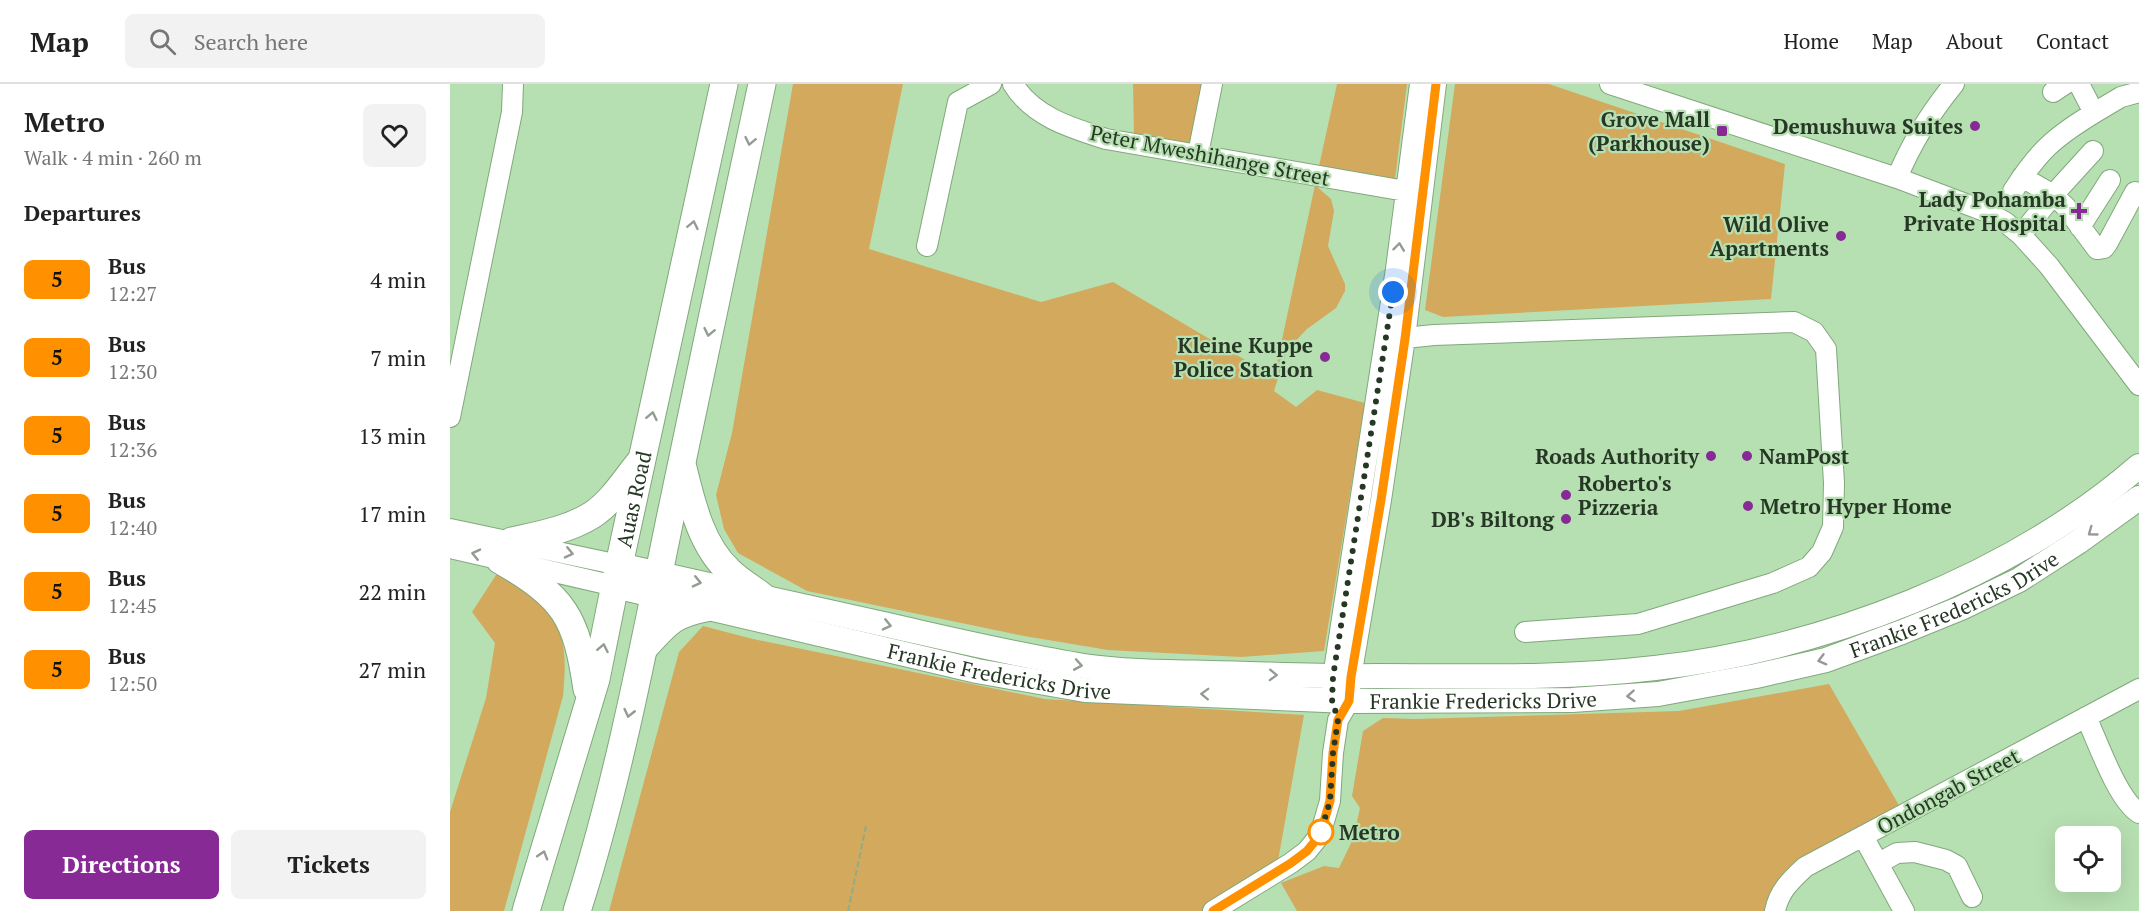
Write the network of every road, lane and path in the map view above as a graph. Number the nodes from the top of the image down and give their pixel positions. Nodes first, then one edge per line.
1 (513, 84) edge
2 (724, 84) edge
3 (762, 84) edge
4 (991, 84) edge
5 (1013, 84) edge
6 (1212, 84) edge
7 (1420, 84) edge
8 (1436, 84) edge
9 (1610, 84) edge
10 (1954, 84) edge
11 (2079, 84) edge
12 (2139, 92) edge
13 (2094, 113) junction
14 (2093, 151) dead end
15 (1198, 154) junction
16 (1897, 178) junction
17 (2110, 180) dead end
18 (1414, 192) junction
19 (2135, 192) dead end
20 (2053, 195) junction
21 (2080, 227) junction
22 (2021, 235) junction
23 (927, 246) dead end
24 (1405, 339) junction
25 (2139, 385) edge
26 (450, 417) edge
27 (642, 459) junction
28 (681, 462) junction
29 (2139, 466) edge
30 (2139, 498) edge
31 (450, 529) edge
32 (450, 548) edge
33 (506, 550) junction
34 (617, 575) junction
35 (656, 584) junction
36 (763, 597) junction
37 (710, 607) junction
38 (1525, 632) dead end
39 (645, 647) junction
40 (2139, 689) edge
41 (1341, 695) junction
42 (589, 702) junction
43 (2086, 717) junction
44 (2139, 813) edge
45 (866, 826) dead end
46 (1863, 836) junction
47 (1879, 863) junction
48 (1972, 897) dead end
49 (526, 911) edge
50 (577, 911) edge
51 (848, 911) edge
52 (1213, 911) edge
53 (1774, 911) edge
54 (1904, 911) edge

1 - 26 street
27 -> 2 highway, Auas Road
3 -> 28 highway, Auas Road
4 - 23 street
5 - 15 street, Peter Mweshihange Street
6 - 15 street
7 - 18 street
8 - 18 street
9 - 16 street
10 - 16 street
11 - 13 street
12 - 13 street
13 - 20 street
14 - 20 street
15 - 18 street, Peter Mweshihange Street
16 - 22 street
17 - 21 street
18 - 24 street
41 -> 18 street
19 - 21 street
20 - 21 street
20 - 22 street
22 - 25 street
24 - 38 street
24 - 41 street
27 - 33 highway
27 - 34 highway, Auas Road
28 - 35 highway, Auas Road
28 - 36 highway
29 - 41 main road, Frankie Fredericks Drive
30 -> 41 main road, Frankie Fredericks Drive
31 - 33 street
33 -> 32 street
33 - 34 street
33 - 42 highway
34 - 35 main road, Frankie Fredericks Drive
42 -> 34 highway, Auas Road
35 -> 36 main road, Frankie Fredericks Drive
35 - 37 main road, Frankie Fredericks Drive
35 - 39 highway, Auas Road
36 -> 41 main road, Frankie Fredericks Drive
37 - 39 highway
41 -> 37 main road, Frankie Fredericks Drive
39 -> 50 highway, Auas Road
40 - 43 street, Ondongab Street
41 - 52 street
49 -> 42 highway, Auas Road
43 - 44 street
43 - 46 street, Ondongab Street
45 - 51 path
46 - 47 street
46 - 53 street, Ondongab Street
47 - 48 street
47 - 54 street

